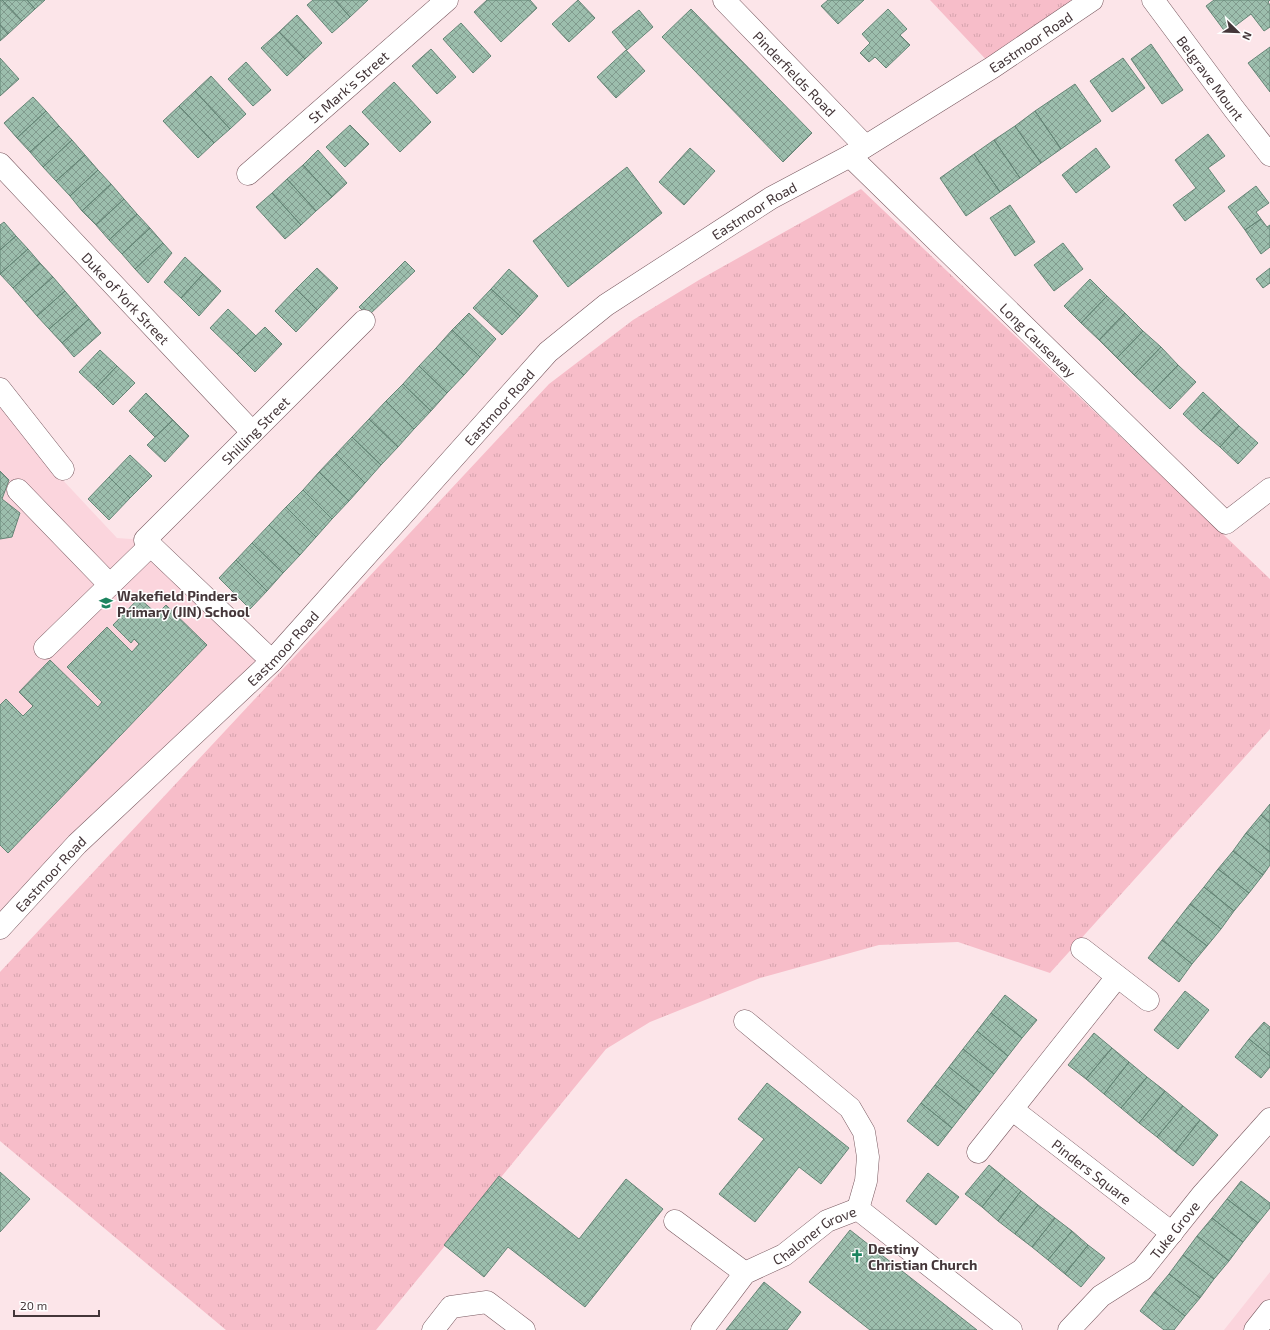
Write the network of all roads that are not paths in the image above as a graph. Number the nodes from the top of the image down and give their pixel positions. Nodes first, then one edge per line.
1 (447, 0) edge
2 (724, 0) edge
3 (1092, 0) edge
4 (1153, 0) edge
5 (857, 151) junction
6 (1270, 155) edge
7 (0, 164) edge
8 (248, 174) dead end
9 (364, 320) dead end
10 (0, 389) edge
11 (252, 432) junction
12 (63, 469) dead end
13 (1270, 488) edge
14 (18, 490) dead end
15 (148, 542) junction
16 (110, 586) junction
17 (45, 648) dead end
18 (272, 661) junction
19 (1, 926) edge
20 (1082, 949) dead end
21 (1117, 977) junction
22 (1148, 1000) dead end
23 (745, 1021) dead end
24 (1013, 1110) junction
25 (1270, 1119) edge
26 (978, 1152) dead end
27 (858, 1209) junction
28 (675, 1221) dead end
29 (1172, 1232) junction
30 (745, 1273) junction
31 (1270, 1311) edge
32 (433, 1330) edge
33 (524, 1330) edge
34 (702, 1330) edge
35 (1011, 1330) edge
36 (1069, 1330) edge
37 (1255, 1330) edge

1 - 8 street, St Mark's Street
2 - 5 street, Pinderfields Road
3 - 5 street, Eastmoor Road
4 - 6 street, Belgrave Mount
5 - 13 street, Long Causeway
5 - 18 street, Eastmoor Road
7 - 11 street, Duke of York Street
9 - 11 street, Shilling Street
10 - 12 street
11 - 15 street, Shilling Street
14 - 16 street
15 - 16 street, Shilling Street
15 - 18 street
16 - 17 street, Shilling Street
18 - 19 street, Eastmoor Road
20 - 21 street
21 - 22 street
21 - 24 street
23 - 27 street
24 - 26 street
24 - 29 street, Pinders Square
25 - 29 street, Tuke Grove
27 - 30 street, Chaloner Grove
27 - 35 street, Chaloner Grove
28 - 30 street
29 - 36 street, Tuke Grove
30 - 34 street, Chaloner Grove
31 - 37 street
32 - 33 street

